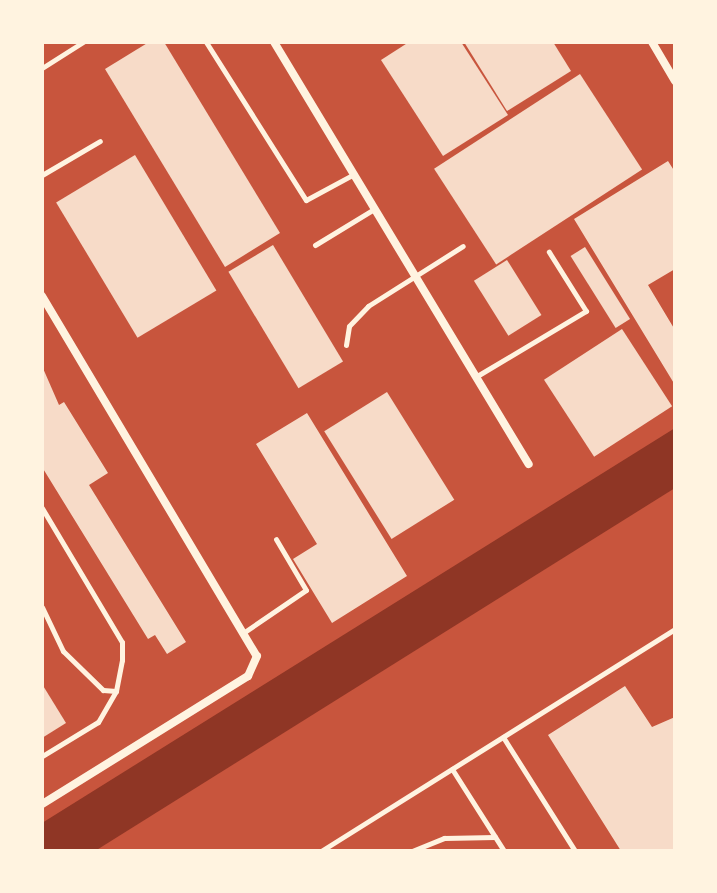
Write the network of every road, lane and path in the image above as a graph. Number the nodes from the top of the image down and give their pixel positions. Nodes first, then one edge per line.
1 (83, 42) edge
2 (206, 42) edge
3 (274, 42) edge
4 (652, 42) edge
5 (42, 68) edge
6 (674, 79) edge
7 (100, 141) dead end
8 (354, 174) junction
9 (42, 175) edge
10 (375, 209) junction
11 (315, 245) dead end
12 (463, 246) dead end
13 (549, 252) dead end
14 (415, 274) junction
15 (42, 296) edge
16 (346, 345) dead end
17 (477, 376) junction
18 (529, 464) dead end
19 (43, 513) edge
20 (276, 539) dead end
21 (42, 607) edge
22 (675, 629) edge
23 (243, 633) junction
24 (116, 691) junction
25 (503, 737) junction
26 (42, 756) edge
27 (452, 769) junction
28 (42, 804) edge
29 (495, 837) junction
30 (321, 851) edge
31 (412, 851) edge
32 (504, 851) edge
33 (575, 851) edge

1 - 5 lane
2 - 8 lane
3 - 8 street
4 - 6 street
7 - 9 lane
8 - 10 street
10 - 11 lane
10 - 14 street
12 - 14 lane
13 - 17 lane
14 - 16 lane
14 - 17 street
15 - 23 street
17 - 18 street
19 - 24 lane
20 - 23 lane
21 - 24 lane
22 - 25 lane
23 - 28 street
24 - 26 lane
25 - 27 lane
25 - 33 lane
27 - 29 lane
27 - 30 lane
29 - 31 lane
29 - 32 lane

